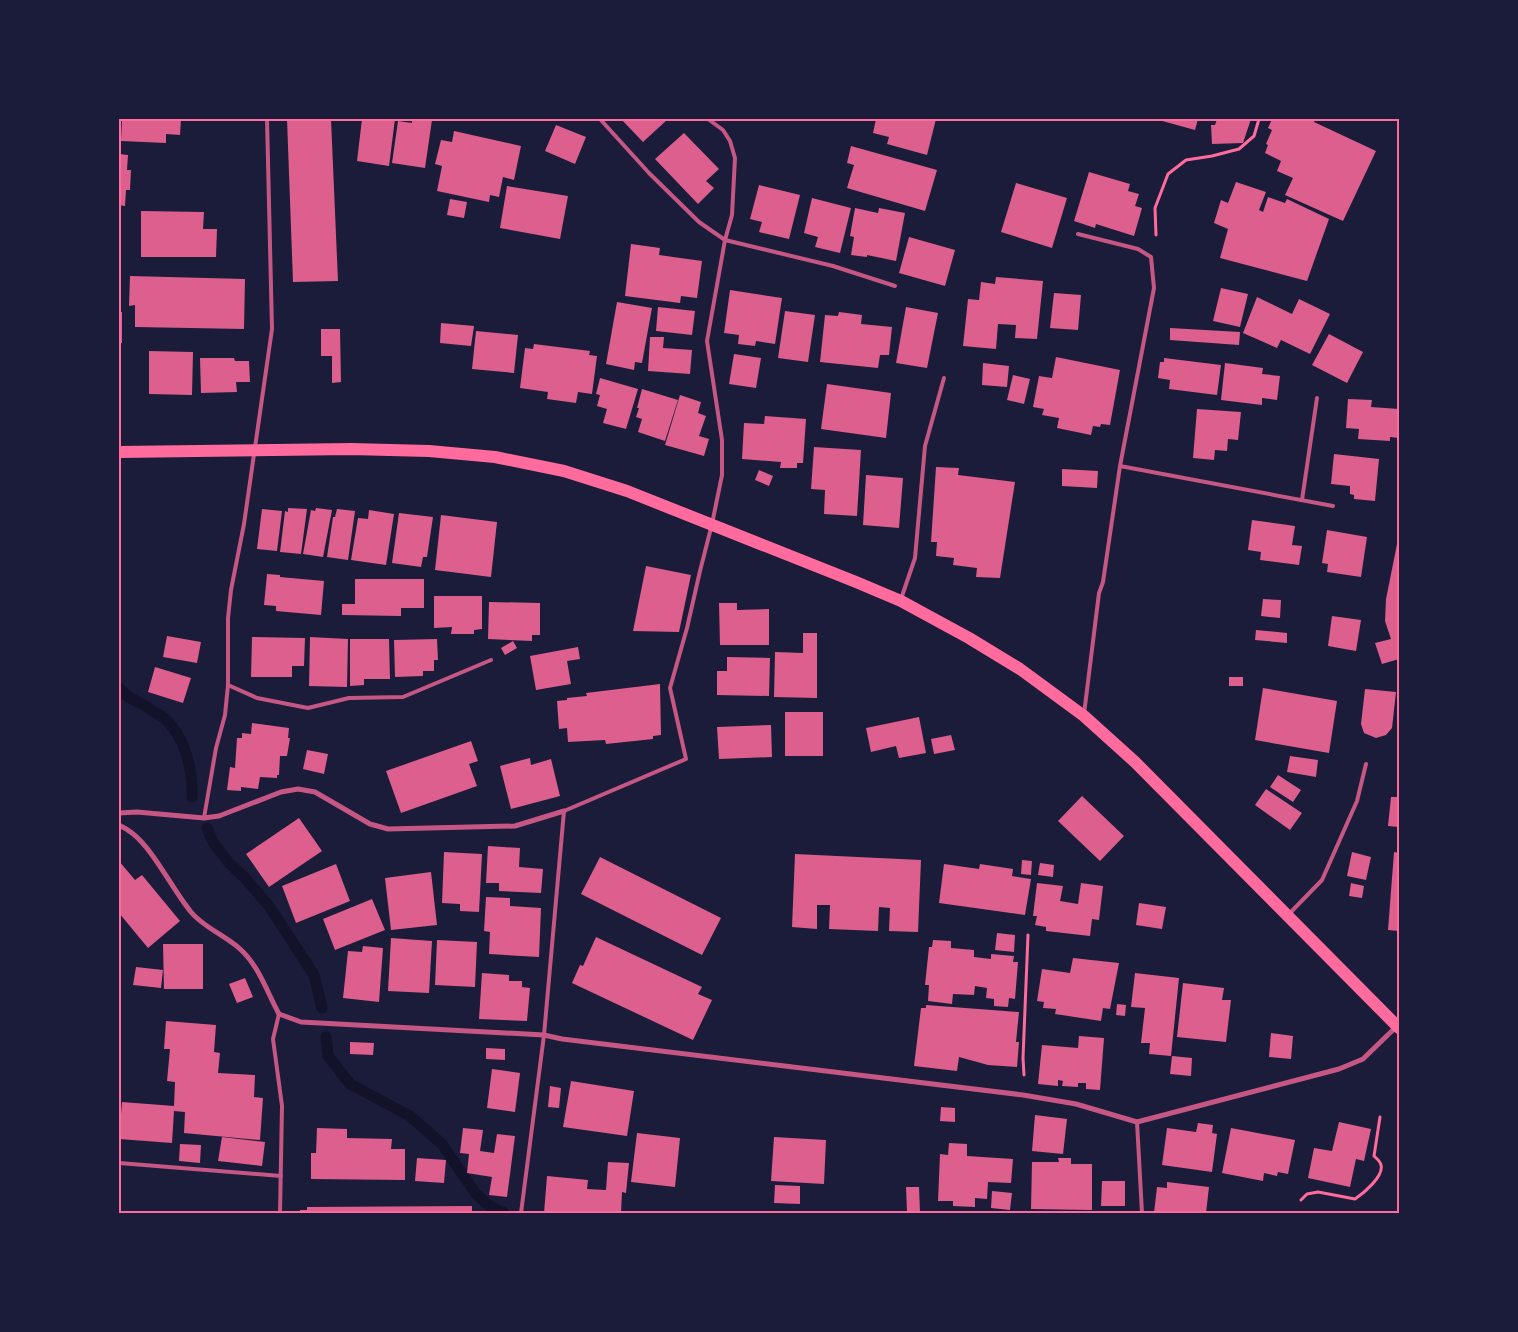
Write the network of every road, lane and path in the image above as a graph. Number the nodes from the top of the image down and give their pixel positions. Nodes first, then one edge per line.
1 (267, 119) edge
2 (600, 119) edge
3 (708, 119) edge
4 (1259, 119) edge
5 (1078, 234) dead end
6 (725, 240) junction
7 (1151, 257) junction
8 (895, 286) dead end
9 (944, 378) dead end
10 (1317, 398) dead end
11 (255, 449) junction
12 (119, 452) edge
13 (1120, 466) junction
14 (1302, 500) junction
15 (1333, 506) dead end
16 (712, 524) junction
17 (900, 602) junction
18 (491, 660) dead end
19 (228, 685) junction
20 (1084, 716) junction
21 (1366, 764) dead end
22 (564, 811) junction
23 (119, 813) edge
24 (204, 818) junction
25 (119, 825) edge
26 (1288, 916) junction
27 (1028, 935) dead end
28 (279, 1014) junction
29 (1399, 1027) edge
30 (544, 1035) junction
31 (1023, 1096) junction
32 (1380, 1117) dead end
33 (1137, 1122) junction
34 (119, 1163) edge
35 (281, 1176) junction
36 (1301, 1200) dead end
37 (280, 1213) edge
38 (521, 1213) edge
39 (1142, 1213) edge

1 - 11 lane
2 - 6 lane
3 - 6 lane
4 - 7 path
5 - 7 lane
6 - 8 lane
6 - 16 lane
7 - 13 lane
9 - 17 lane
10 - 14 lane
11 - 12 main road
11 - 16 main road
11 - 19 lane
13 - 14 lane
13 - 20 lane
14 - 15 lane
16 - 17 main road
16 - 22 lane
17 - 20 main road
18 - 19 lane
19 - 24 lane
20 - 26 main road
21 - 26 lane
22 - 24 street
22 - 30 lane
23 - 24 street
25 - 28 street
26 - 29 main road
27 - 31 path
28 - 30 street
28 - 35 lane
29 - 33 street
30 - 31 street
30 - 38 lane
31 - 33 street
32 - 36 path
33 - 39 lane
34 - 35 lane
35 - 37 lane

